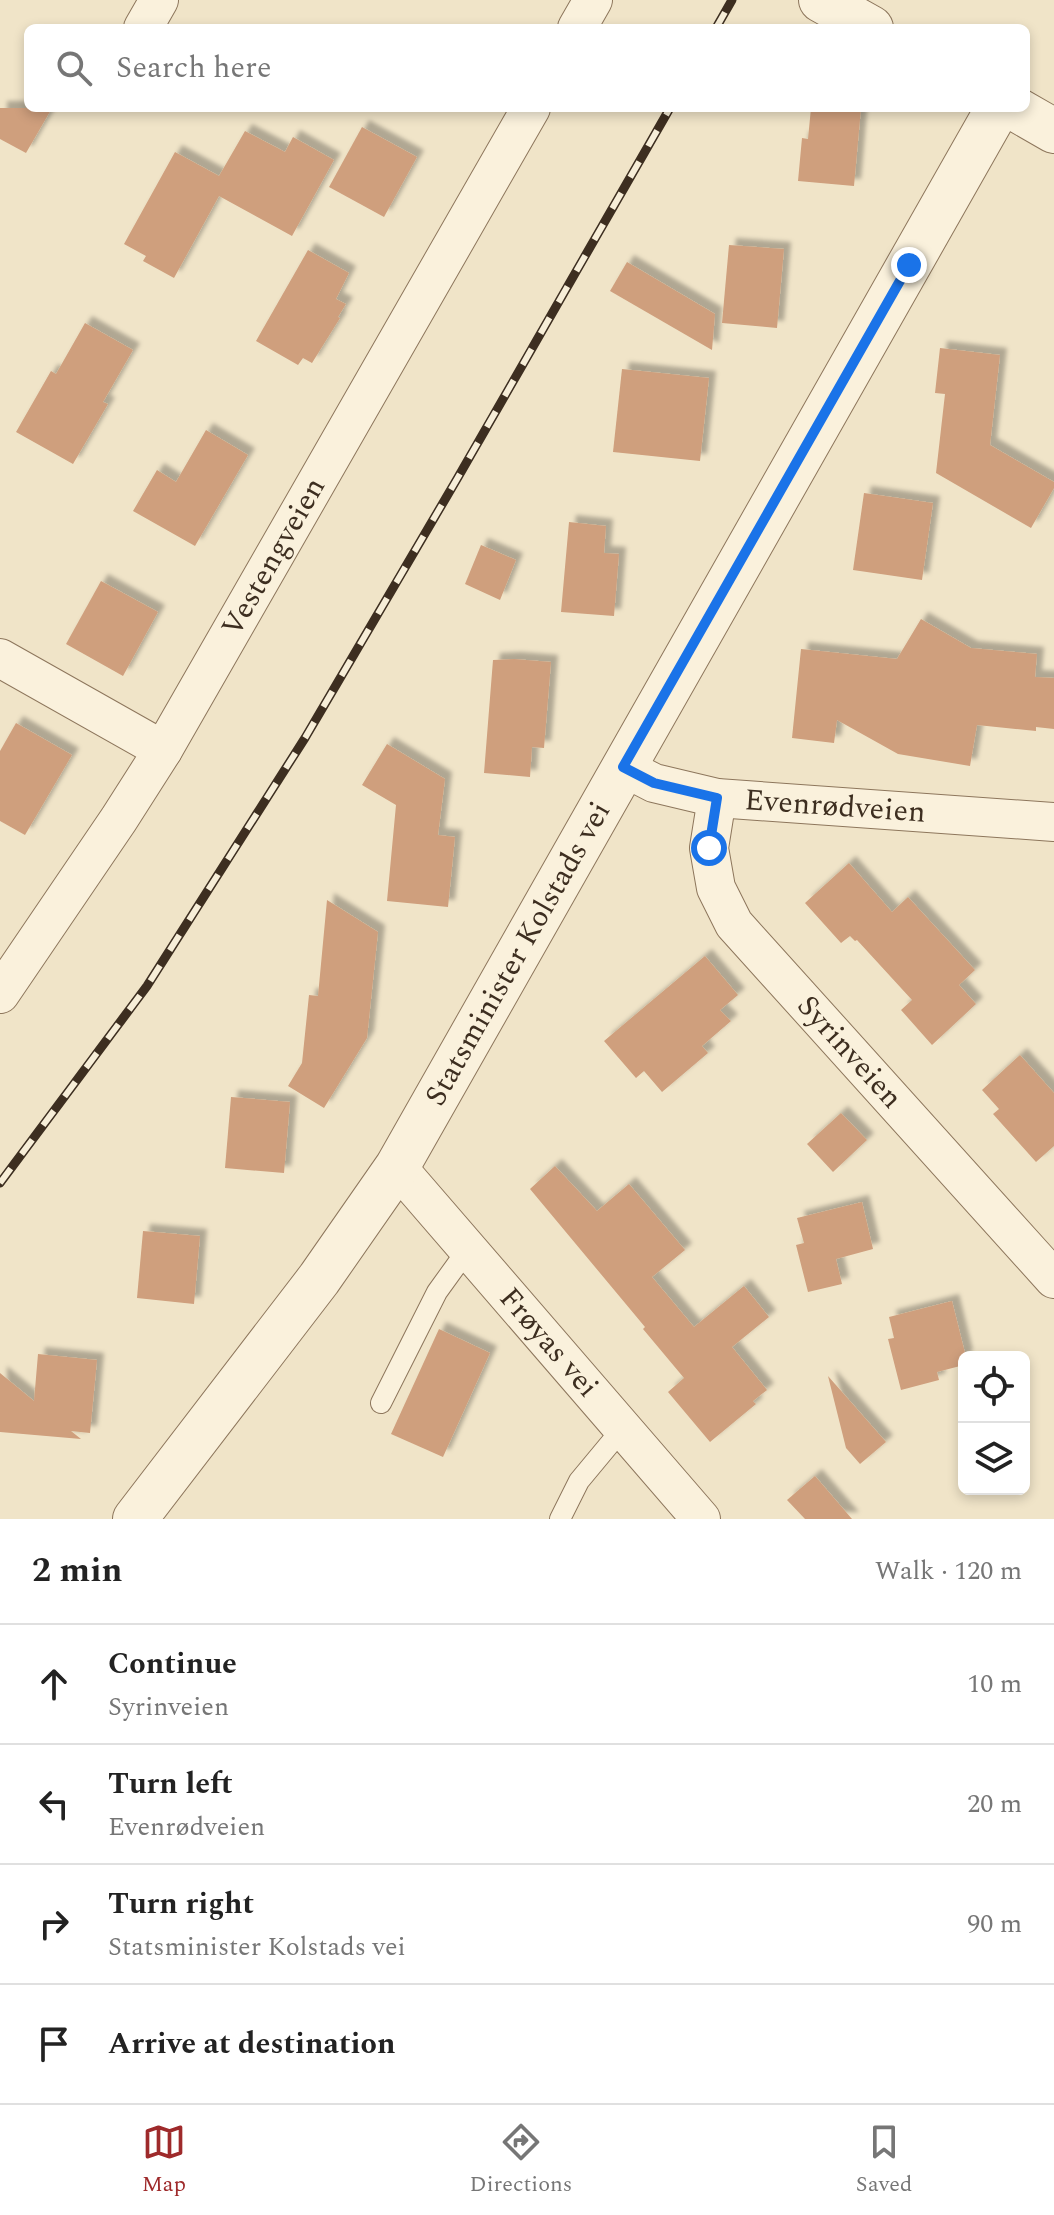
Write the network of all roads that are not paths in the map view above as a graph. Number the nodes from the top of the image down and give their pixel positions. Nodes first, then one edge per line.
1 (159, 0) edge
2 (593, 0) edge
3 (821, 0) edge
4 (145, 24) edge
5 (579, 24) edge
6 (864, 24) edge
7 (529, 112) edge
8 (996, 112) edge
9 (1021, 112) edge
10 (1054, 131) edge
11 (0, 658) edge
12 (163, 750) junction
13 (623, 767) junction
14 (717, 798) junction
15 (1054, 822) edge
16 (0, 994) edge
17 (397, 1167) junction
18 (468, 1249) junction
19 (1054, 1279) edge
20 (381, 1403) dead end
21 (623, 1428) junction
22 (135, 1519) edge
23 (560, 1519) edge
24 (701, 1519) edge

1 - 4 street
2 - 5 street
3 - 6 street
7 - 12 street, Vestengveien
8 - 13 street, Statsminister Kolstads vei
9 - 10 street
11 - 12 street
12 - 16 street, Vestengveien
13 - 14 street, Evenrødveien
13 - 17 street, Statsminister Kolstads vei
14 - 15 street, Evenrødveien
14 - 19 street, Syrinveien
17 - 18 street, Frøyas vei
17 - 22 street, Statsminister Kolstads vei
18 - 20 lane
18 - 21 street, Frøyas vei
21 - 23 lane
21 - 24 street, Frøyas vei

